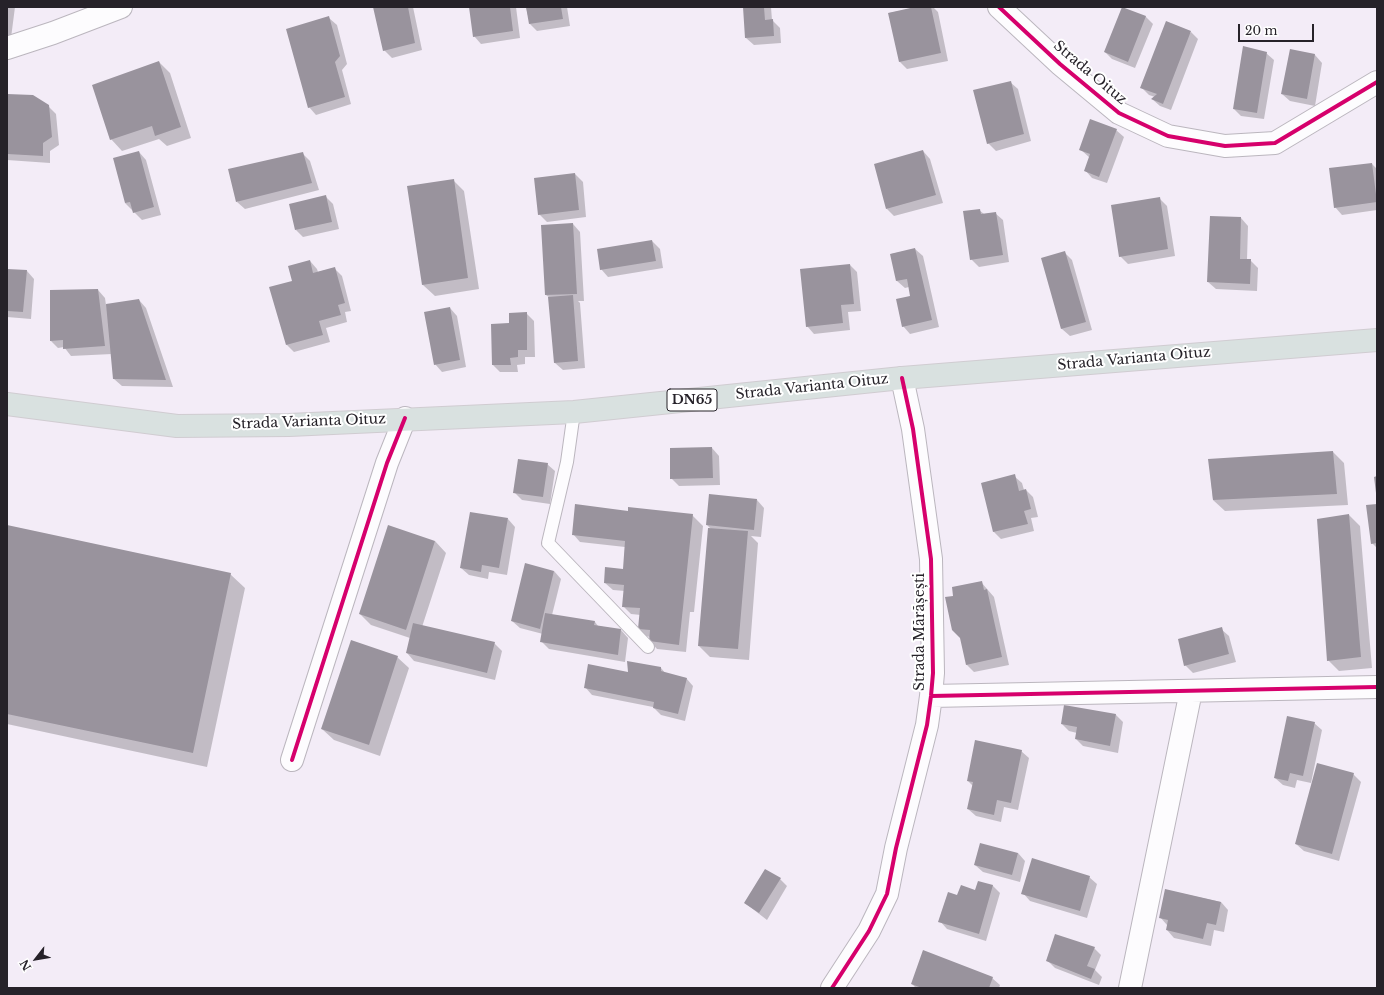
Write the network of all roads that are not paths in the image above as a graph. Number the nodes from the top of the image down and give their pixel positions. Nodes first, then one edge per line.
1 (121, 7) edge
2 (999, 7) edge
3 (7, 48) edge
4 (1377, 82) edge
5 (1377, 340) edge
6 (902, 378) junction
7 (7, 404) edge
8 (574, 412) junction
9 (405, 418) junction
10 (648, 647) dead end
11 (1377, 687) edge
12 (1190, 691) junction
13 (931, 696) junction
14 (292, 760) dead end
15 (832, 988) edge
16 (1130, 988) edge

1 - 3 street
2 - 4 street, Strada Oituz
5 - 6 main road, Strada Varianta Oituz / DN65
6 - 8 main road, Strada Varianta Oituz / DN65
6 - 13 street, Strada Mărășești
7 - 9 main road, Strada Varianta Oituz / DN65
8 - 9 main road, Strada Varianta Oituz / DN65
8 - 10 lane
9 - 14 street
11 - 12 street
12 - 13 street
12 - 16 street
13 - 15 street, Strada Mărășești

